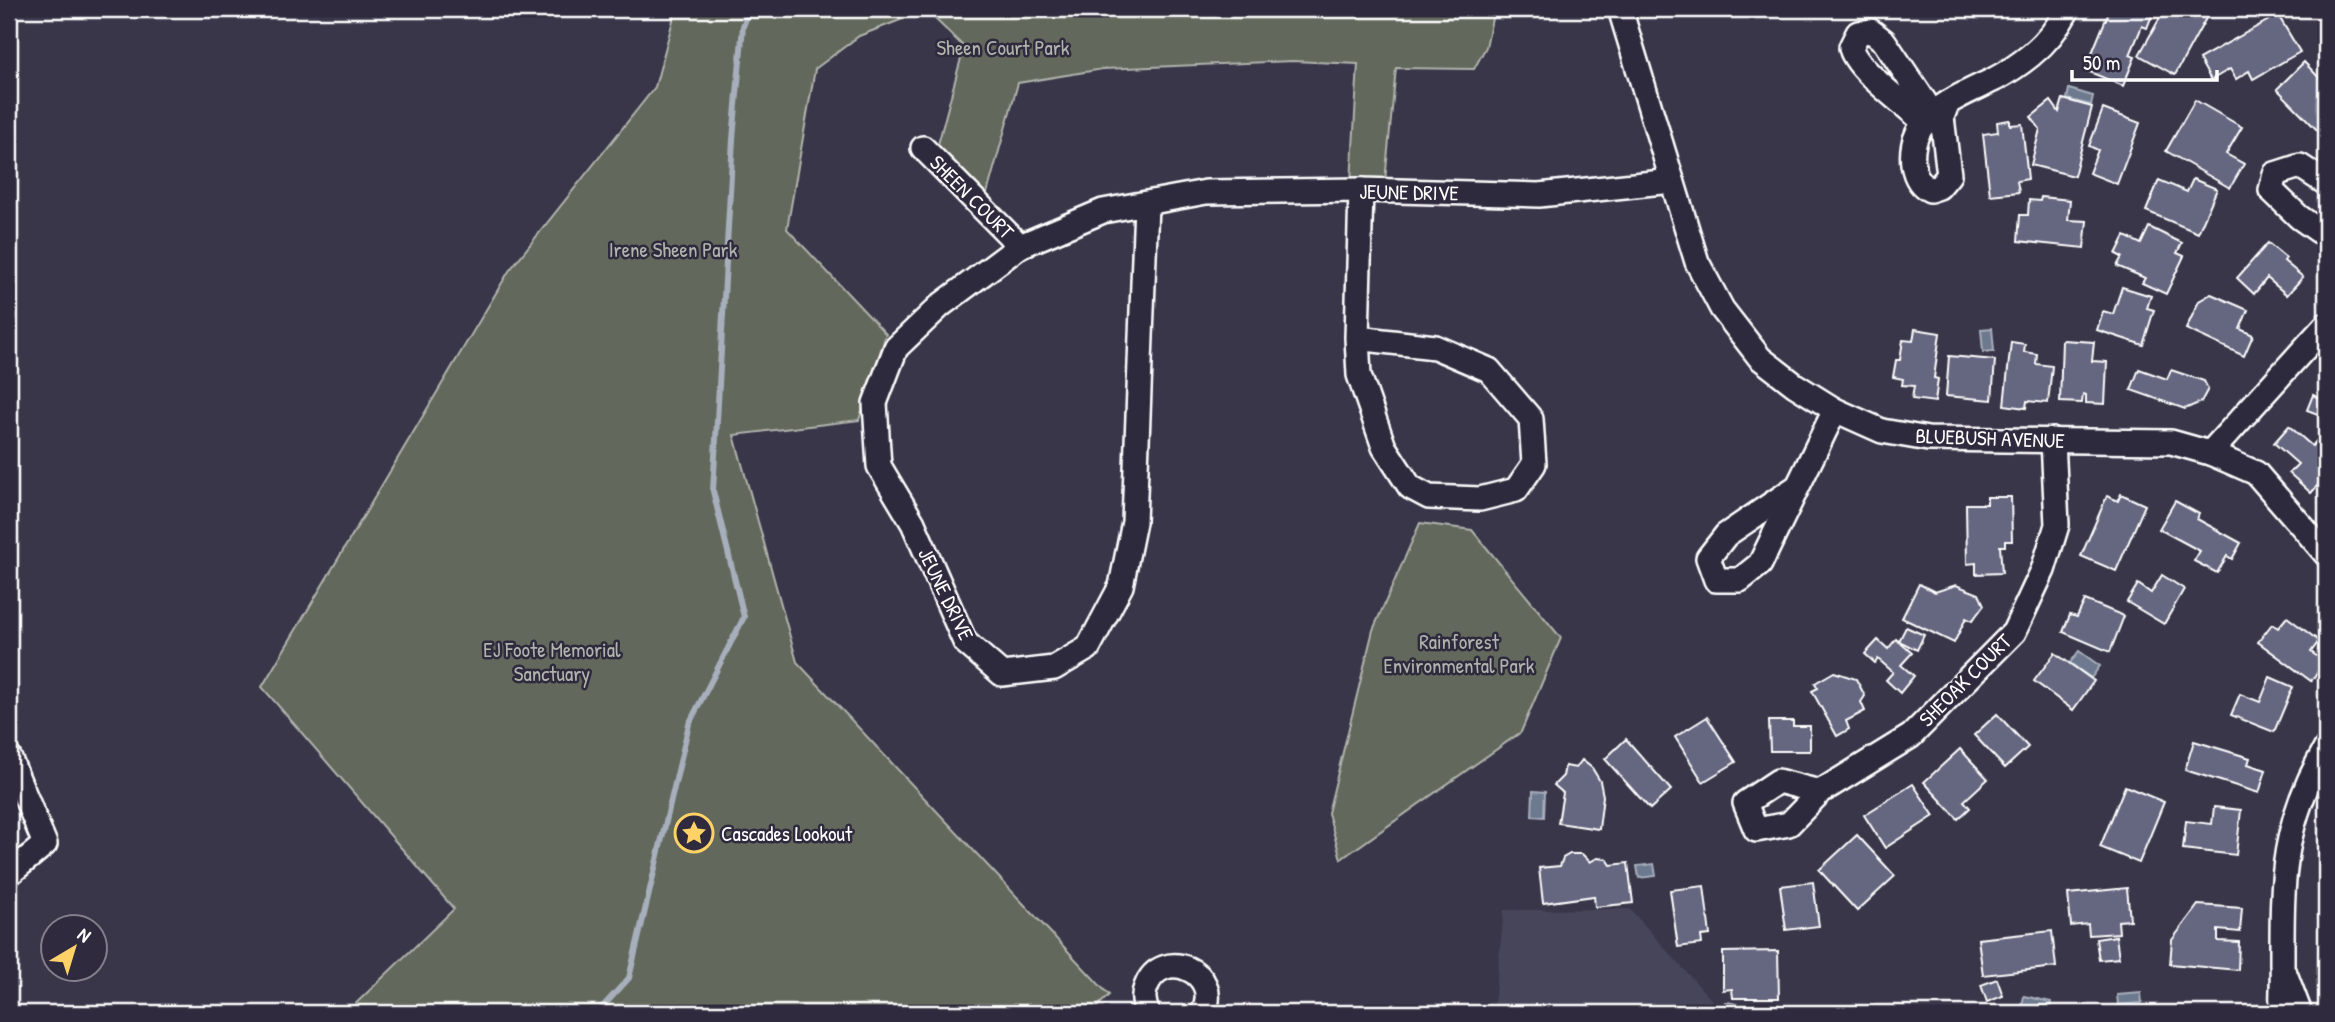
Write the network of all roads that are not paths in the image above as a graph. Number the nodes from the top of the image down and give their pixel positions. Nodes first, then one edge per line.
1 (1620, 9) edge
2 (2068, 9) edge
3 (1887, 44) junction
4 (1863, 68) junction
5 (1937, 117) junction
6 (923, 148) dead end
7 (1672, 181) junction
8 (2326, 183) edge
9 (1361, 190) junction
10 (1146, 204) junction
11 (2326, 236) edge
12 (1020, 246) junction
13 (2326, 325) edge
14 (1357, 338) junction
15 (1835, 410) junction
16 (2053, 440) junction
17 (2210, 453) junction
18 (1798, 486) dead end
19 (2326, 554) edge
20 (2326, 748) edge
21 (9, 757) edge
22 (1820, 792) dead end
23 (9, 874) edge
24 (2283, 967) junction
25 (1141, 1009) edge
26 (1203, 1013) edge
27 (2282, 1013) edge
28 (2300, 1013) edge

1 - 7 street, BLUEBUSH AVENUE
2 - 5 street
3 - 4 street
3 - 4 street
3 - 5 street
4 - 5 street
5 - 5 street
6 - 12 street, SHEEN COURT
7 - 9 street, JEUNE DRIVE
7 - 15 street, BLUEBUSH AVENUE
8 - 11 street
9 - 10 street, JEUNE DRIVE
9 - 14 street
10 - 12 street, JEUNE DRIVE
10 - 12 street, JEUNE DRIVE
13 - 17 street
14 - 14 street
15 - 16 street, BLUEBUSH AVENUE
15 - 18 street
16 - 17 street, BLUEBUSH AVENUE
16 - 22 street, SHEOAK COURT
17 - 19 street, BLUEBUSH AVENUE
20 - 24 street
21 - 23 street
24 - 27 street
24 - 28 street
25 - 26 street

